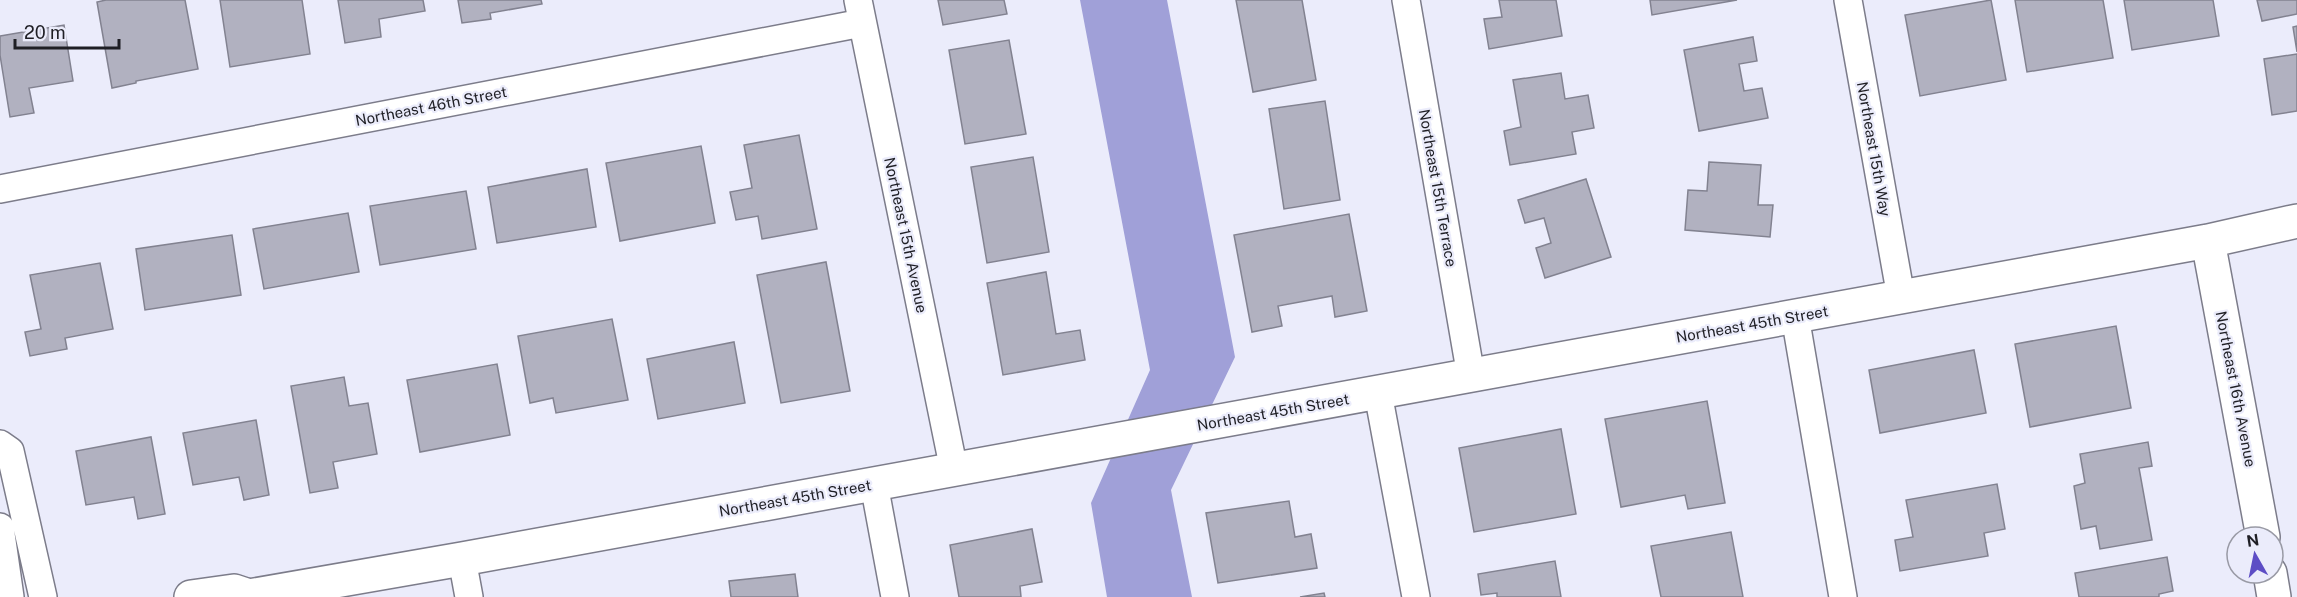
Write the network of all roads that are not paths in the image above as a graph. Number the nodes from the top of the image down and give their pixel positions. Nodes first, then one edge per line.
1 (1406, 0) edge
2 (1848, 0) edge
3 (860, 11) edge
4 (0, 189) edge
5 (2297, 221) edge
6 (2208, 241) junction
7 (1901, 297) junction
8 (1795, 316) junction
9 (1471, 376) junction
10 (1378, 393) junction
11 (0, 444) edge
12 (954, 470) junction
13 (874, 484) junction
14 (2261, 525) edge
15 (0, 527) edge
16 (462, 559) junction
17 (248, 596) edge
18 (10, 597) edge
19 (43, 597) edge
20 (191, 597) edge
21 (469, 597) edge
22 (894, 597) edge
23 (1416, 597) edge
24 (1843, 597) edge

1 - 9 street, Northeast 15th Terrace
2 - 7 street, Northeast 15th Way
3 - 4 street, Northeast 46th Street
3 - 12 street, Northeast 15th Avenue
5 - 6 street, Northeast 45th Street
6 - 7 street, Northeast 45th Street
6 - 14 street, Northeast 16th Avenue
7 - 8 street, Northeast 45th Street
8 - 9 street, Northeast 45th Street
8 - 24 street
9 - 10 street, Northeast 45th Street
10 - 12 street, Northeast 45th Street
10 - 23 street
11 - 19 street
12 - 13 street, Northeast 45th Street
13 - 16 street, Northeast 45th Street
13 - 22 street
15 - 18 street
16 - 17 street, Northeast 45th Street
16 - 21 street
17 - 20 street, Northeast 45th Street

